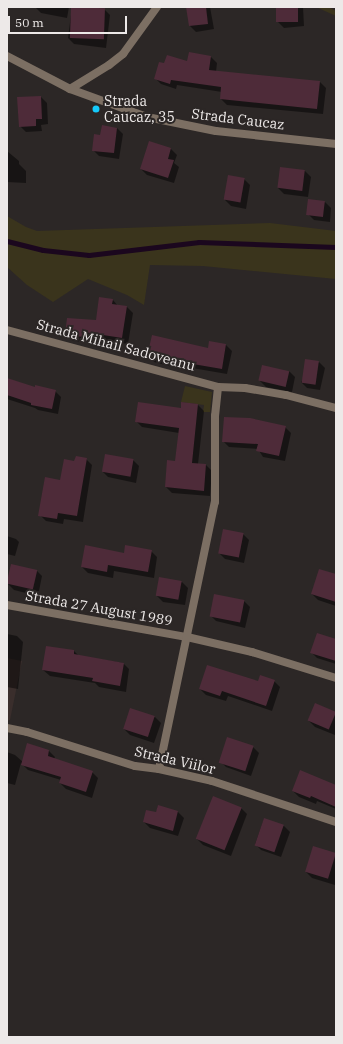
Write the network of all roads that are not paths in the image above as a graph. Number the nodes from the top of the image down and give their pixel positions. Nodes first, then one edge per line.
1 (157, 7) edge
2 (7, 56) edge
3 (70, 89) junction
4 (336, 144) edge
5 (7, 330) edge
6 (218, 387) junction
7 (336, 408) edge
8 (7, 605) edge
9 (187, 637) junction
10 (336, 678) edge
11 (7, 728) edge
12 (159, 769) junction
13 (336, 822) edge

1 - 3 street
2 - 3 street, Strada Caucaz
3 - 4 street, Strada Caucaz
5 - 6 street, Strada Mihail Sadoveanu
6 - 7 street, Strada Mihail Sadoveanu
6 - 9 street
8 - 9 street, Strada 27 August 1989
9 - 10 street, Strada 27 August 1989
9 - 12 street, Strada 27 August 1989
11 - 12 street, Strada Viilor
12 - 13 street, Strada Viilor

